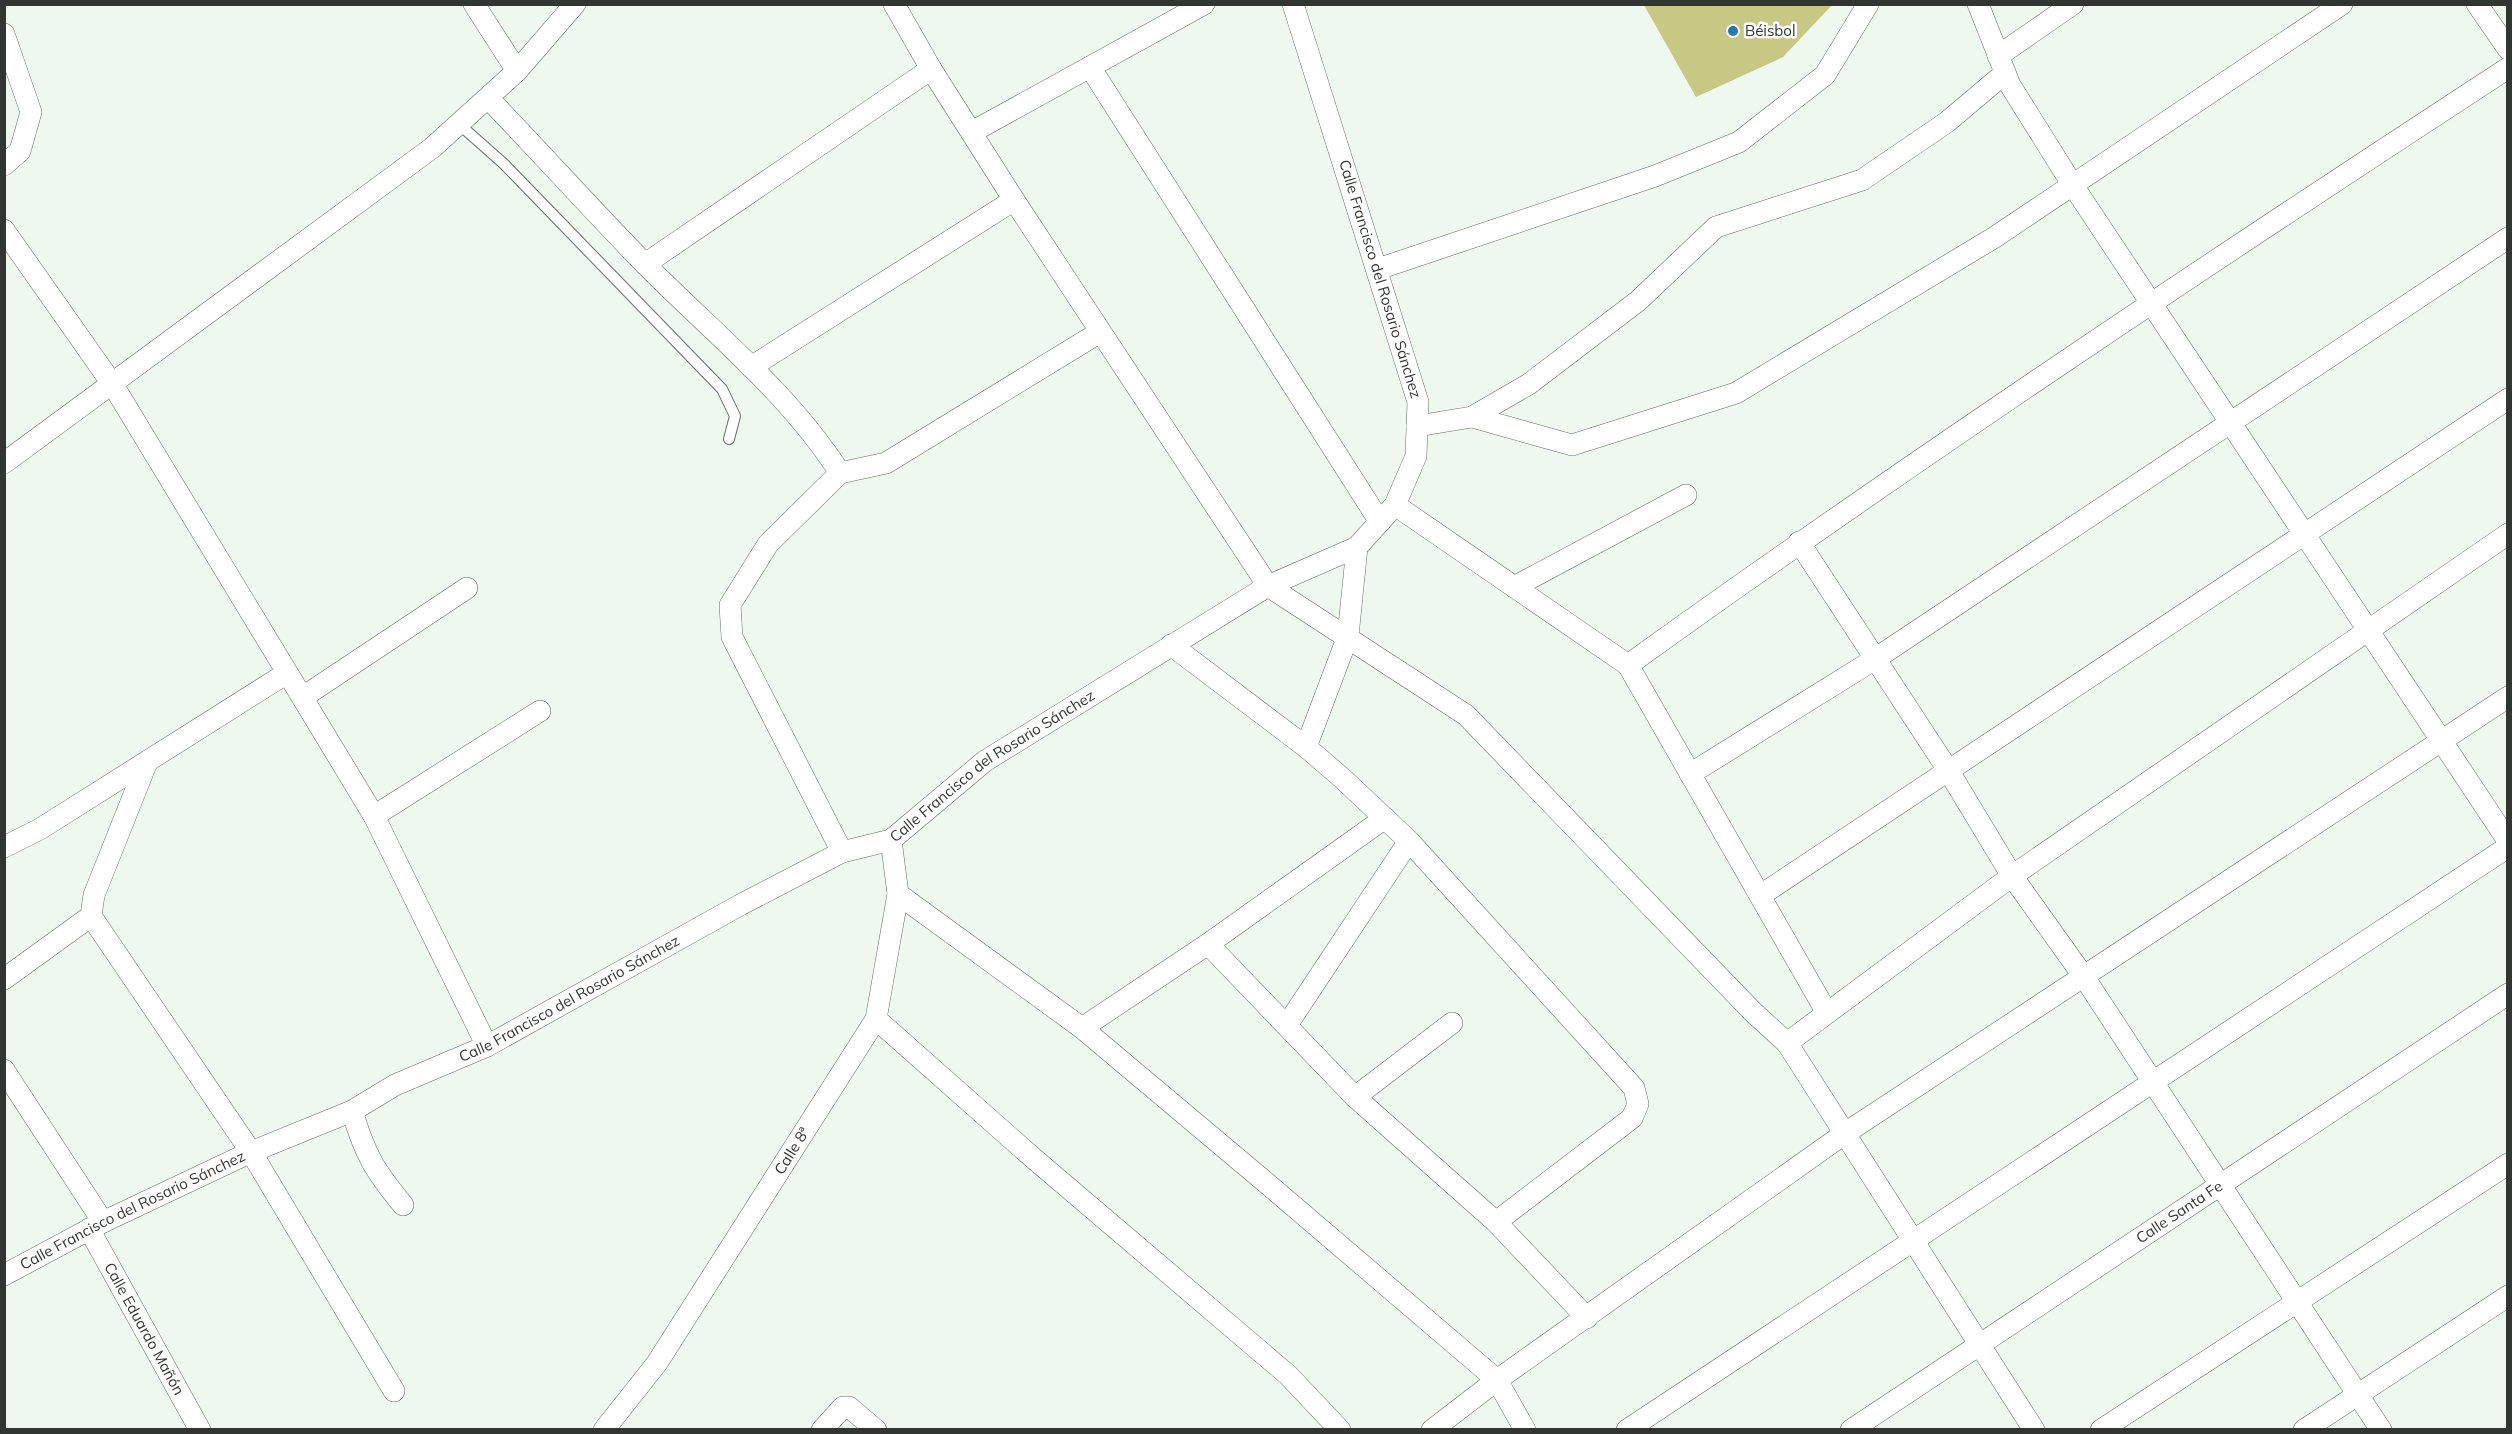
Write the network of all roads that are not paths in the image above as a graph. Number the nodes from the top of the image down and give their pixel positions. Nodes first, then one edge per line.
1 (474, 4) edge
2 (575, 4) edge
3 (1204, 4) edge
4 (1293, 4) edge
5 (1868, 4) edge
6 (1978, 4) edge
7 (2073, 4) edge
8 (2342, 4) edge
9 (2477, 4) edge
10 (897, 5) edge
11 (4, 34) edge
12 (2508, 49) edge
13 (2001, 64) junction
14 (1090, 67) junction
15 (2508, 68) edge
16 (931, 69) junction
17 (517, 71) junction
18 (489, 99) junction
19 (460, 125) junction
20 (972, 132) junction
21 (4, 165) edge
22 (2072, 184) junction
23 (1014, 200) junction
24 (4, 230) edge
25 (2508, 238) edge
26 (645, 264) junction
27 (1378, 270) junction
28 (2150, 303) junction
29 (1100, 332) junction
30 (751, 367) junction
31 (113, 385) junction
32 (2508, 399) edge
33 (1472, 417) junction
34 (2230, 422) junction
35 (1417, 426) junction
36 (729, 439) dead end
37 (4, 463) edge
38 (840, 473) junction
39 (1686, 495) dead end
40 (1395, 505) junction
41 (1380, 522) junction
42 (2304, 534) junction
43 (2508, 534) edge
44 (1799, 542) junction
45 (1357, 547) junction
46 (1268, 586) junction
47 (1514, 587) junction
48 (467, 588) dead end
49 (2367, 629) junction
50 (1348, 636) junction
51 (1171, 645) junction
52 (1875, 659) junction
53 (1628, 665) junction
54 (287, 673) junction
55 (303, 697) junction
56 (2508, 697) edge
57 (540, 711) dead end
58 (2440, 739) junction
59 (1306, 747) junction
60 (147, 762) junction
61 (1948, 770) junction
62 (1690, 774) junction
63 (374, 816) junction
64 (1385, 818) junction
65 (891, 840) junction
66 (1409, 841) junction
67 (2508, 841) edge
68 (4, 847) edge
69 (2508, 847) edge
70 (842, 852) junction
71 (2012, 876) junction
72 (898, 894) junction
73 (1761, 895) junction
74 (91, 916) junction
75 (1208, 944) junction
76 (2084, 977) junction
77 (4, 979) edge
78 (2508, 994) edge
79 (1827, 1013) junction
80 (876, 1019) junction
81 (1452, 1023) dead end
82 (1287, 1025) junction
83 (1082, 1028) junction
84 (1788, 1043) junction
85 (487, 1047) junction
86 (4, 1070) edge
87 (2153, 1082) junction
88 (1355, 1097) junction
89 (352, 1111) junction
90 (1844, 1134) junction
91 (251, 1152) junction
92 (2508, 1164) edge
93 (2220, 1185) junction
94 (403, 1205) dead end
95 (1496, 1222) junction
96 (96, 1225) junction
97 (1912, 1240) junction
98 (4, 1275) edge
99 (2508, 1296) edge
100 (2297, 1301) junction
101 (1587, 1318) junction
102 (1980, 1344) junction
103 (1497, 1380) junction
104 (394, 1390) dead end
105 (2358, 1394) junction
106 (200, 1430) edge
107 (604, 1430) edge
108 (822, 1430) edge
109 (876, 1430) edge
110 (1340, 1430) edge
111 (1432, 1430) edge
112 (1526, 1430) edge
113 (1627, 1430) edge
114 (1851, 1430) edge
115 (2034, 1430) edge
116 (2101, 1430) edge
117 (2304, 1430) edge
118 (2381, 1430) edge

1 - 17 street
2 - 17 street
3 - 14 street
4 - 27 street, Calle Francisco del Rosario Sánchez
5 - 27 street
6 - 13 street
7 - 13 street
8 - 22 street
9 - 12 street
10 - 16 street
11 - 21 street
13 - 22 street
13 - 33 street
14 - 20 street
14 - 41 street
15 - 28 street
16 - 20 street
16 - 26 street
17 - 18 street
18 - 19 street
18 - 26 street
19 - 31 street
19 - 36 lane
20 - 23 street
22 - 28 street
22 - 33 street
23 - 29 street
23 - 30 street
24 - 31 street
25 - 34 street
26 - 30 street
27 - 35 street, Calle Francisco del Rosario Sánchez
28 - 34 street
28 - 44 street
29 - 38 street
29 - 46 street
30 - 38 street
31 - 37 street
31 - 54 street
32 - 42 street
33 - 35 street
34 - 42 street
34 - 52 street
35 - 40 street, Calle Francisco del Rosario Sánchez
38 - 70 street
39 - 47 street
40 - 41 street, Calle Francisco del Rosario Sánchez
40 - 47 street
41 - 45 street, Calle Francisco del Rosario Sánchez
42 - 49 street
42 - 61 street
43 - 49 street
44 - 52 street
44 - 53 street
45 - 46 street, Calle Francisco del Rosario Sánchez
45 - 50 street
46 - 50 street
46 - 51 street, Calle Francisco del Rosario Sánchez
47 - 53 street
48 - 55 street
49 - 58 street
49 - 71 street
50 - 59 street
50 - 84 street
51 - 59 street
51 - 65 street, Calle Francisco del Rosario Sánchez
52 - 61 street
52 - 62 street
53 - 62 street
54 - 55 street
54 - 60 street
55 - 63 street
56 - 58 street
57 - 63 street
58 - 67 street
58 - 76 street
59 - 64 street
60 - 68 street
60 - 74 street
61 - 71 street
61 - 73 street
62 - 73 street
63 - 85 street
64 - 66 street
64 - 75 street
65 - 70 street, Calle Francisco del Rosario Sánchez
65 - 72 street, Calle 8ª
66 - 82 street
66 - 95 street
69 - 87 street
70 - 85 street, Calle Francisco del Rosario Sánchez
71 - 76 street
71 - 79 street
72 - 80 street, Calle 8ª
72 - 83 street
73 - 79 street
74 - 77 street
74 - 91 street
75 - 82 street
75 - 83 street
76 - 87 street
76 - 90 street
78 - 93 street, Calle Santa Fe
79 - 84 street
80 - 107 street, Calle 8ª
80 - 110 street
81 - 88 street
82 - 88 street
83 - 103 street
84 - 90 street
85 - 89 street, Calle Francisco del Rosario Sánchez
86 - 96 street, Calle Eduardo Mañón
87 - 93 street
87 - 97 street
88 - 95 street
89 - 91 street, Calle Francisco del Rosario Sánchez
89 - 94 street
90 - 97 street
90 - 101 street
91 - 96 street, Calle Francisco del Rosario Sánchez
91 - 104 street
92 - 100 street
93 - 100 street
93 - 102 street, Calle Santa Fe
95 - 101 street
96 - 98 street, Calle Francisco del Rosario Sánchez
96 - 106 street, Calle Eduardo Mañón
97 - 102 street
97 - 113 street
99 - 105 street
100 - 105 street
100 - 116 street
101 - 103 street
102 - 114 street, Calle Santa Fe
102 - 115 street
103 - 111 street
103 - 112 street
105 - 117 street
105 - 118 street
108 - 109 street

